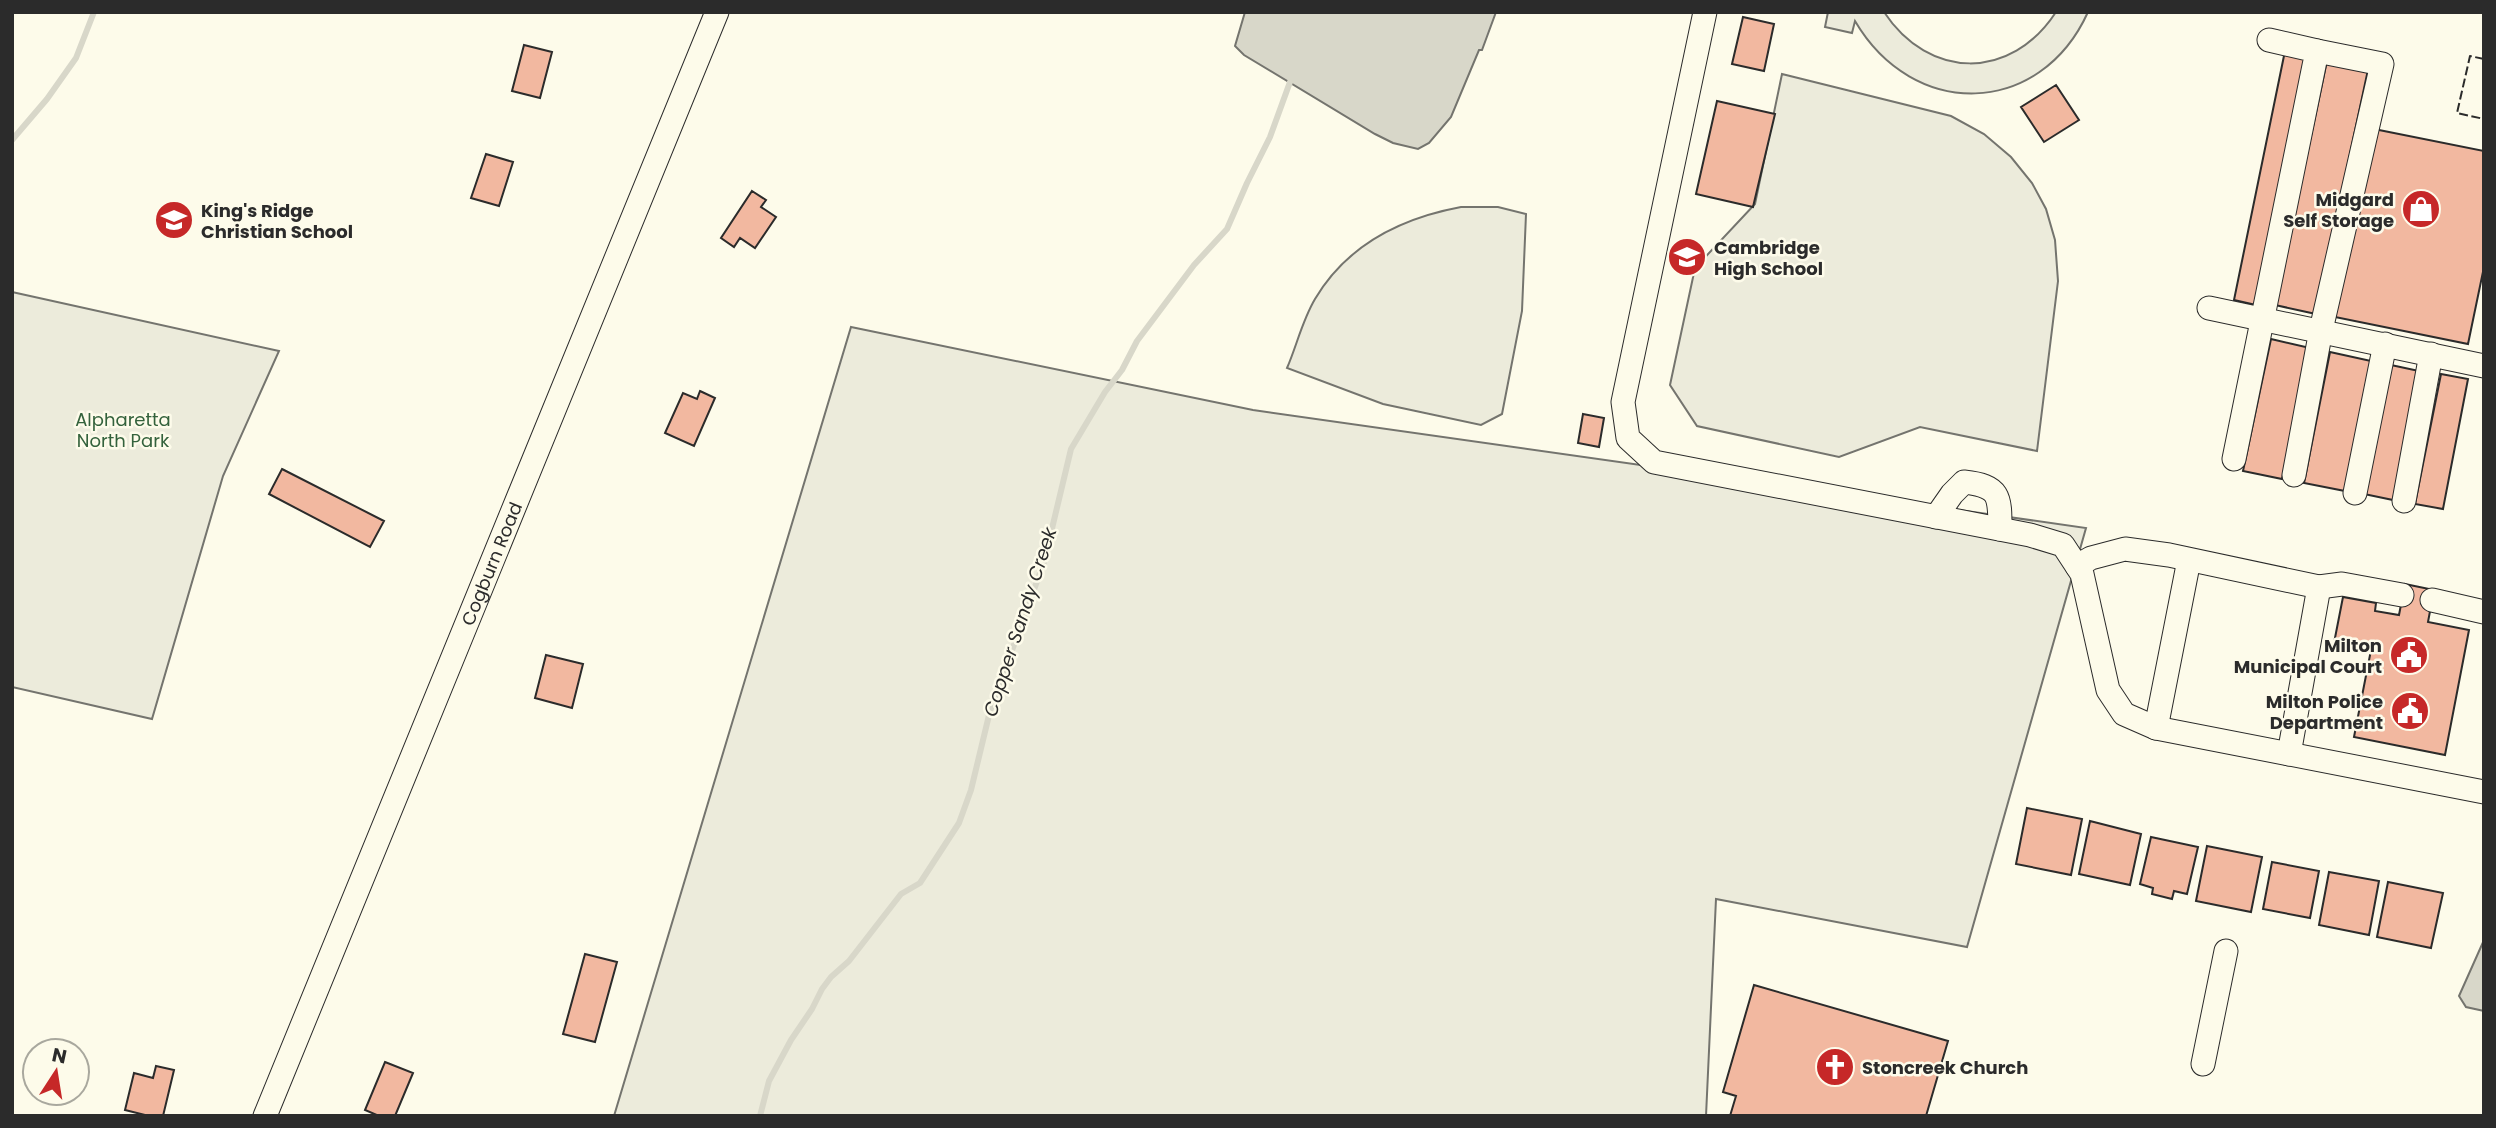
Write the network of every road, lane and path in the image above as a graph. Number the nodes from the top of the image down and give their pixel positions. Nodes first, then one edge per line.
1 (717, 12) edge
2 (1705, 12) edge
3 (2269, 40) dead end
4 (2317, 51) junction
5 (2209, 308) dead end
6 (2263, 319) junction
7 (2322, 330) junction
8 (2385, 344) junction
9 (2431, 354) junction
10 (2484, 366) edge
11 (2234, 459) dead end
12 (2294, 475) dead end
13 (2355, 492) dead end
14 (2404, 501) dead end
15 (1936, 517) junction
16 (2000, 529) junction
17 (2189, 560) junction
18 (2077, 566) junction
19 (2319, 587) junction
20 (2402, 595) dead end
21 (2432, 600) dead end
22 (2484, 612) edge
23 (2156, 728) junction
24 (2288, 754) junction
25 (2484, 793) edge
26 (2226, 951) dead end
27 (2203, 1064) dead end
28 (265, 1116) edge

1 - 28 street, Cogburn Road
2 - 15 street
3 - 4 street
4 - 6 street
4 - 7 street
5 - 6 street
6 - 7 street
6 - 11 street
7 - 8 street
7 - 12 street
8 - 9 street
8 - 13 street
9 - 10 street
9 - 14 street
15 - 16 street
15 - 16 street
16 - 18 street
17 - 18 street
17 - 19 street
17 - 23 street
18 - 23 street
19 - 20 street
19 - 24 street
21 - 22 street
23 - 24 street
24 - 25 street
26 - 27 street

